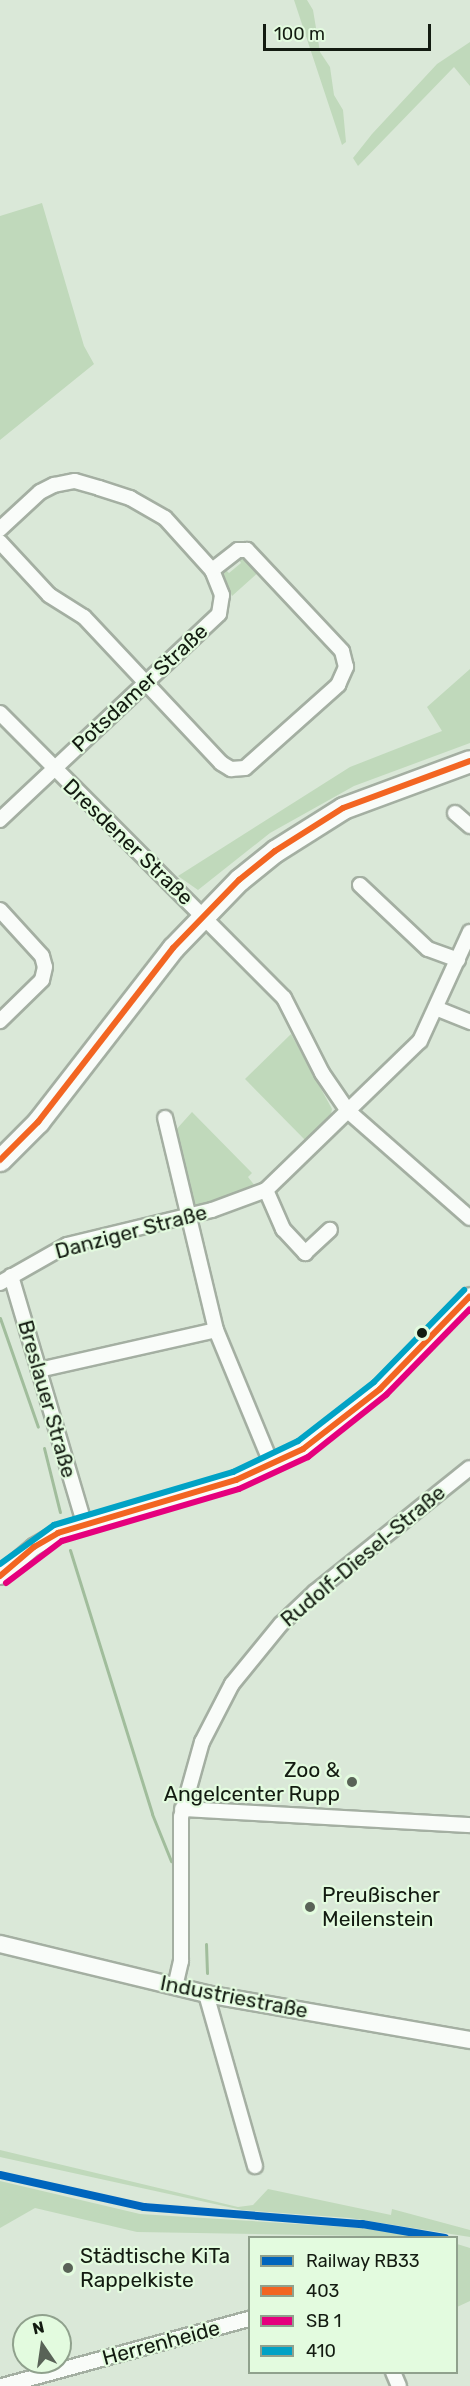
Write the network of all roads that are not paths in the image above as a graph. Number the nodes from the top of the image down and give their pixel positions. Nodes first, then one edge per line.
1 (0, 529) edge
2 (0, 542) edge
3 (212, 570) junction
4 (144, 684) junction
5 (0, 713) edge
6 (470, 761) edge
7 (53, 770) junction
8 (455, 813) dead end
9 (0, 820) edge
10 (470, 826) edge
11 (360, 885) dead end
12 (0, 910) edge
13 (203, 914) junction
14 (470, 932) edge
15 (458, 960) junction
16 (438, 1009) junction
17 (0, 1021) edge
18 (470, 1022) edge
19 (348, 1111) junction
20 (165, 1118) dead end
21 (0, 1160) edge
22 (266, 1190) junction
23 (189, 1216) junction
24 (470, 1218) edge
25 (330, 1230) dead end
26 (6, 1279) edge
27 (470, 1296) edge
28 (216, 1330) junction
29 (39, 1370) junction
30 (272, 1465) junction
31 (470, 1468) edge
32 (84, 1522) junction
33 (0, 1576) edge
34 (182, 1809) junction
35 (470, 1825) edge
36 (0, 1944) edge
37 (175, 1986) junction
38 (206, 1994) junction
39 (470, 2040) edge
40 (255, 2166) dead end
41 (248, 2319) edge
42 (2, 2386) edge

1 - 3 street, Potsdamer Straße
2 - 4 street
3 - 4 street, Potsdamer Straße
3 - 4 street
4 - 7 street, Potsdamer Straße
5 - 7 street, Dresdener Straße
6 - 13 main road
7 - 9 street, Dresdener Straße
7 - 13 street, Dresdener Straße
8 - 10 street
11 - 15 street
12 - 17 street
13 - 19 street, Dresdener Straße
13 - 21 main road
14 - 15 street, Danziger Straße
15 - 16 street, Danziger Straße
16 - 18 street
16 - 19 street, Danziger Straße
19 - 22 street, Danziger Straße
19 - 24 street, Dresdener Straße
20 - 23 street
22 - 23 street, Danziger Straße
22 - 25 street
23 - 26 street, Danziger Straße
23 - 28 street
26 - 29 street, Breslauer Straße
27 - 30 street
28 - 29 street
28 - 30 street
29 - 32 street, Breslauer Straße
30 - 32 street
31 - 34 street, Rudolf-Diesel-Straße
32 - 33 street
34 - 35 street
34 - 37 street, Rudolf-Diesel-Straße
36 - 37 street, Industriestraße
37 - 38 street, Industriestraße
38 - 39 street, Industriestraße
38 - 40 street
41 - 42 street, Herrenheide

